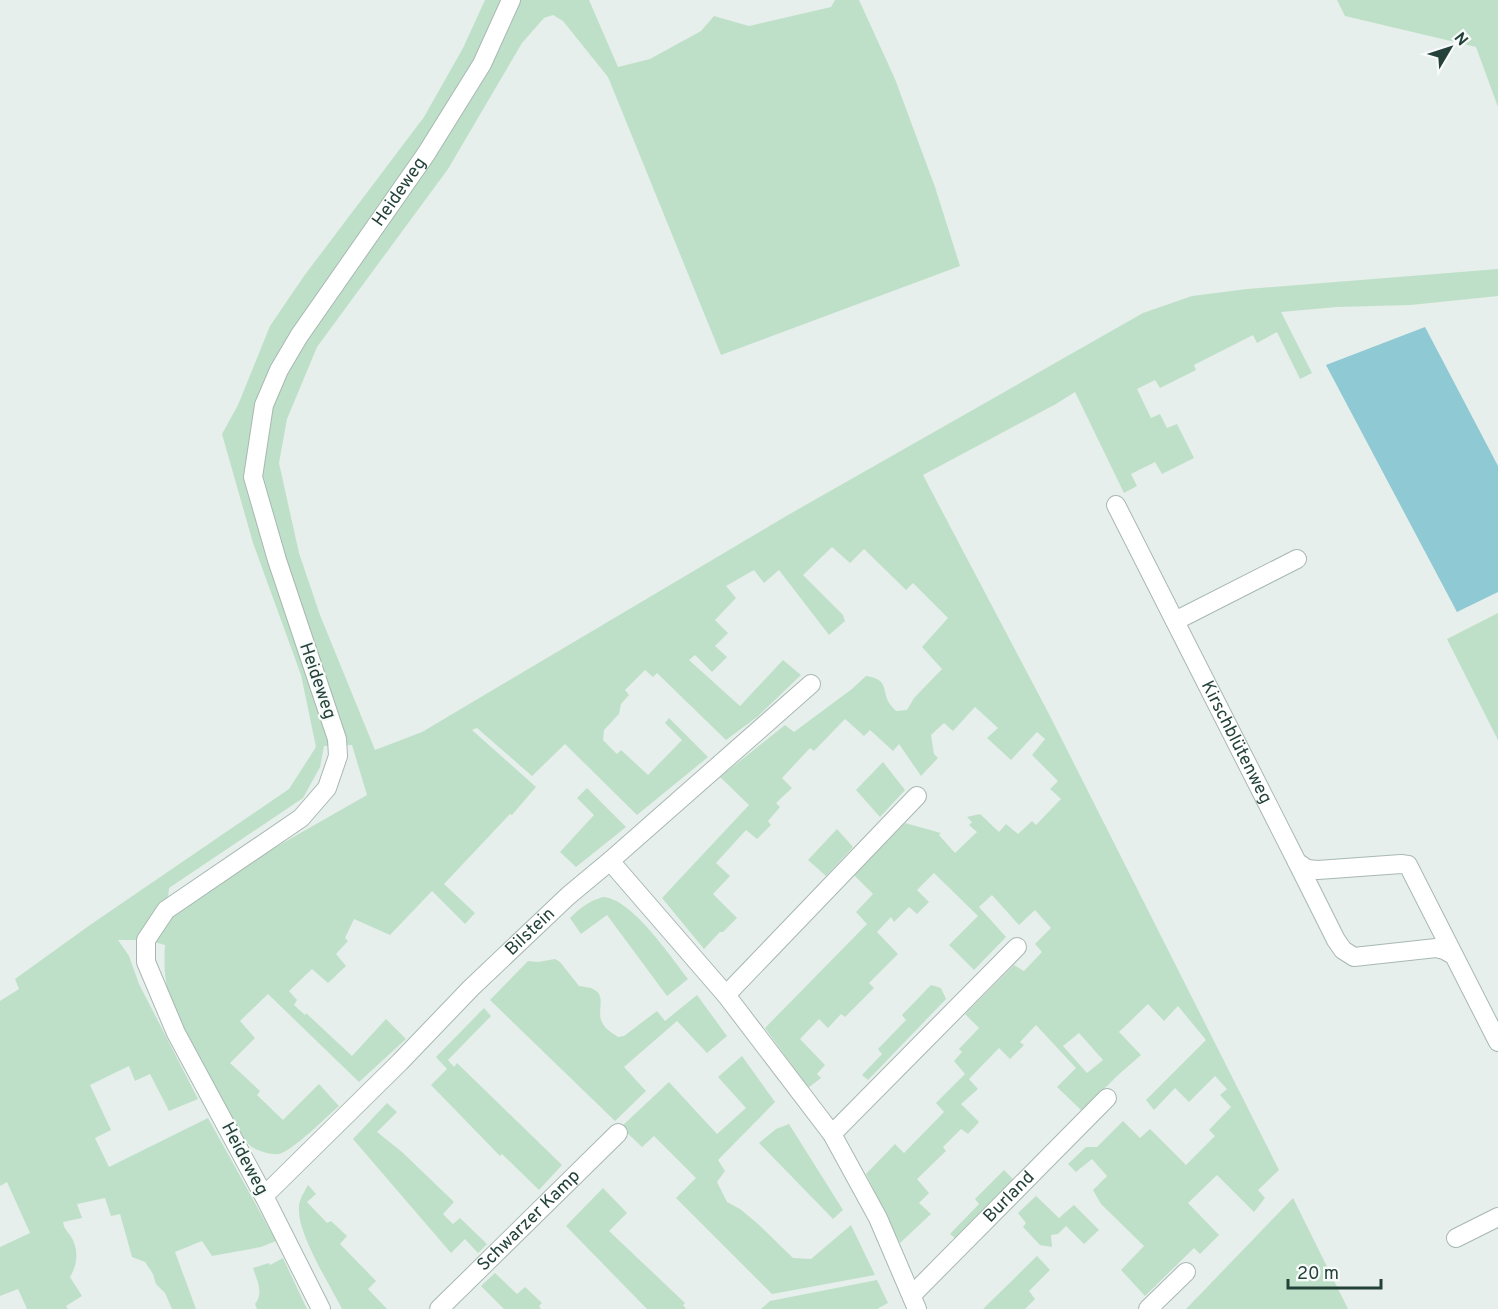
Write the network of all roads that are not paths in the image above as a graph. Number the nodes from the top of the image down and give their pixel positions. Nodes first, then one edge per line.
1 (511, 0) edge
2 (1116, 505) dead end
3 (1297, 559) dead end
4 (1175, 621) junction
5 (811, 684) dead end
6 (917, 796) dead end
7 (610, 861) junction
8 (1297, 862) junction
9 (1017, 947) dead end
10 (1454, 955) junction
11 (726, 995) junction
12 (1498, 1042) edge
13 (1107, 1098) dead end
14 (618, 1133) dead end
15 (832, 1134) junction
16 (264, 1196) junction
17 (1498, 1216) edge
18 (1456, 1238) dead end
19 (1186, 1272) dead end
20 (914, 1302) edge
21 (321, 1309) edge
22 (439, 1309) edge
23 (1148, 1309) edge

1 - 16 street, Heideweg
2 - 4 street, Kirschblütenweg
3 - 4 street
4 - 8 street, Kirschblütenweg
5 - 7 street, Bilstein
6 - 11 street
7 - 11 street, Burland
7 - 16 street, Bilstein
8 - 10 street, Kirschblütenweg
8 - 10 street
9 - 15 street
10 - 12 street
11 - 15 street, Burland
13 - 20 street, Burland
14 - 22 street, Schwarzer Kamp
15 - 20 street, Burland
16 - 21 street, Heideweg
17 - 18 street
19 - 23 street

